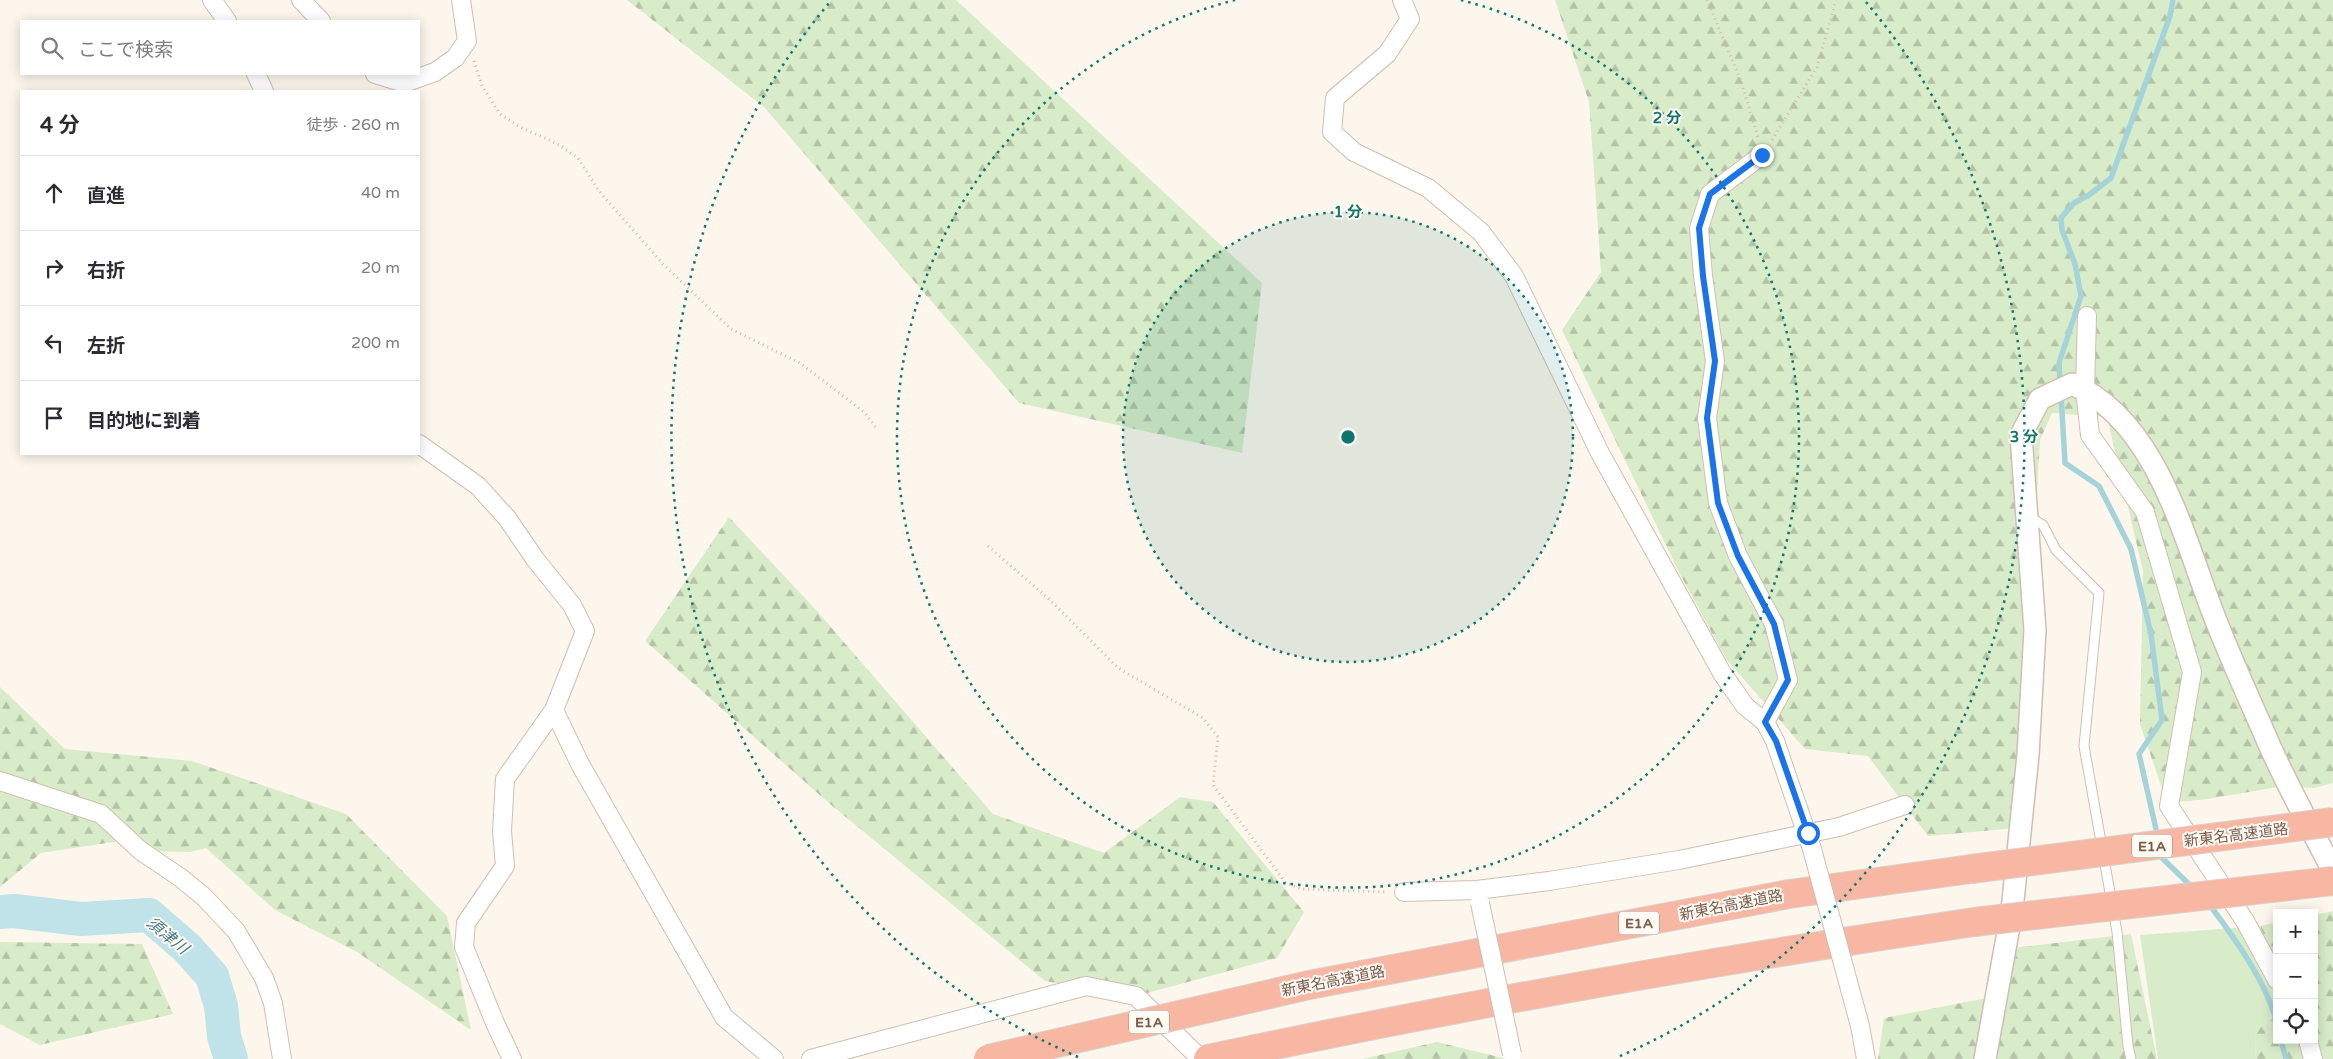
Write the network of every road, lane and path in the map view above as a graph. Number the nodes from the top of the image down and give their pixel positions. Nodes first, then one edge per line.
1 (212, 0) edge
2 (301, 0) edge
3 (461, 0) edge
4 (1402, 0) edge
5 (1707, 0) edge
6 (1836, 0) edge
7 (226, 20) edge
8 (320, 20) edge
9 (467, 41) junction
10 (256, 75) edge
11 (378, 75) edge
12 (264, 90) edge
13 (1762, 155) junction
14 (2087, 316) dead end
15 (2078, 387) junction
16 (877, 429) dead end
17 (420, 445) edge
18 (2026, 514) junction
19 (988, 546) dead end
20 (554, 710) junction
21 (1765, 722) junction
22 (0, 781) edge
23 (1905, 805) dead end
24 (2333, 822) edge
25 (1810, 841) junction
26 (2333, 871) edge
27 (2333, 881) edge
28 (1404, 892) joint
29 (1478, 896) junction
30 (2273, 973) edge
31 (2309, 1044) edge
32 (1513, 1056) edge
33 (282, 1059) edge
34 (512, 1059) edge
35 (774, 1059) edge
36 (811, 1059) edge
37 (988, 1059) edge
38 (1200, 1059) edge
39 (1208, 1059) edge
40 (1866, 1059) edge
41 (1985, 1059) edge
42 (2131, 1059) edge
43 (2313, 1059) edge

1 - 7 street
2 - 8 street
3 - 9 street
4 - 21 street
5 - 13 path
6 - 13 path
9 - 11 street
9 - 16 path
10 - 12 street
13 - 21 street
14 - 15 street
15 - 18 street
15 - 26 street
15 - 30 street
17 - 20 street
18 - 41 street
18 - 42 lane
19 - 28 path
20 - 34 street
20 - 35 street
21 - 25 street
22 - 33 street
23 - 25 street
24 - 37 highway, 新東名高速道路 / E1A, bridge
25 - 29 street
25 - 40 street, bridge
27 - 39 highway, bridge
28 - 29 street
29 - 32 street, bridge
31 - 43 street
36 - 38 street

